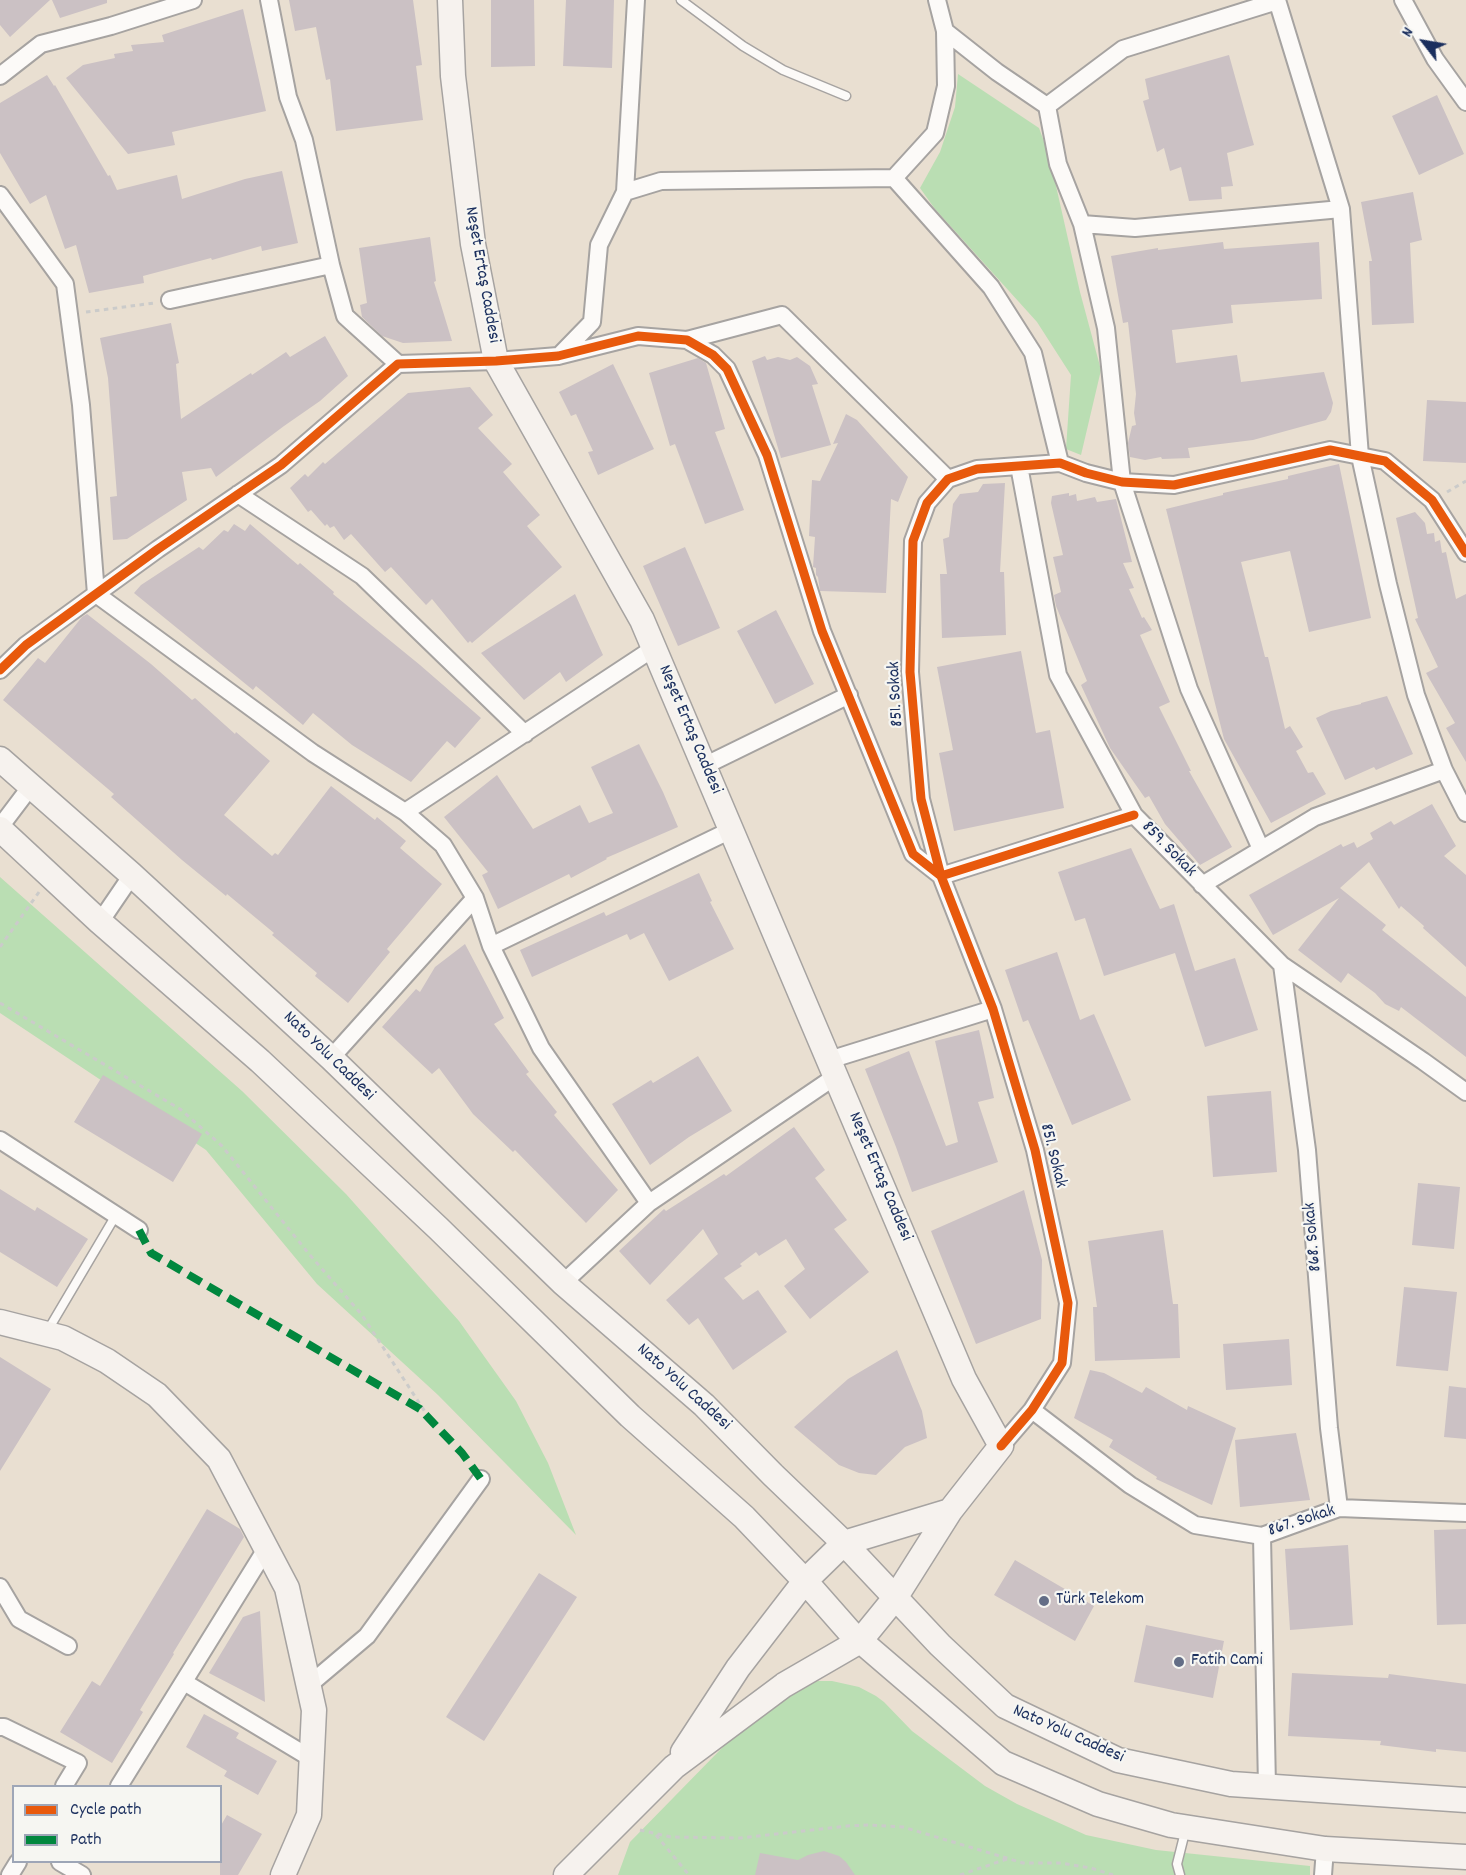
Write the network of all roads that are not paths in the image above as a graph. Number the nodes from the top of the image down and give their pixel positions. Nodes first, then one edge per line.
1 (193, 0) edge
2 (269, 0) edge
3 (450, 0) edge
4 (636, 0) edge
5 (681, 0) edge
6 (938, 0) edge
7 (1403, 0) edge
8 (1277, 1) edge
9 (160, 5) edge
10 (945, 31) junction
11 (0, 76) edge
12 (846, 96) dead end
13 (1466, 102) edge
14 (1047, 106) junction
15 (894, 178) junction
16 (626, 192) junction
17 (0, 195) edge
18 (1341, 209) junction
19 (1082, 224) junction
20 (331, 265) junction
21 (170, 300) road end
22 (687, 340) junction
23 (558, 356) junction
24 (496, 361) junction
25 (398, 364) junction
26 (1360, 456) junction
27 (1060, 463) junction
28 (1019, 466) junction
29 (948, 479) junction
30 (1122, 482) junction
31 (238, 494) junction
32 (1466, 553) edge
33 (96, 594) junction
34 (654, 648) junction
35 (0, 670) edge
36 (849, 695) junction
37 (525, 734) junction
38 (0, 759) edge
39 (704, 766) junction
40 (1444, 770) junction
41 (31, 786) junction
42 (405, 813) junction
43 (1466, 813) edge
44 (1134, 815) junction
45 (0, 828) edge
46 (731, 830) junction
47 (1262, 849) junction
48 (132, 875) junction
49 (941, 876) junction
50 (1202, 885) junction
51 (475, 898) junction
52 (100, 922) junction
53 (491, 946) junction
54 (1282, 965) junction
55 (993, 1009) junction
56 (331, 1058) junction
57 (832, 1068) junction
58 (1466, 1092) edge
59 (0, 1140) edge
60 (649, 1203) junction
61 (116, 1215) junction
62 (139, 1230) dead end
63 (563, 1283) junction
64 (0, 1322) edge
65 (46, 1334) junction
66 (1032, 1410) junction
67 (1001, 1446) junction
68 (481, 1479) dead end
69 (1340, 1508) junction
70 (950, 1511) junction
71 (1466, 1513) edge
72 (1262, 1536) junction
73 (844, 1543) junction
74 (266, 1549) junction
75 (806, 1581) junction
76 (0, 1587) edge
77 (895, 1598) junction
78 (860, 1641) junction
79 (68, 1646) dead end
80 (184, 1682) junction
81 (309, 1685) junction
82 (0, 1727) edge
83 (312, 1759) junction
84 (674, 1767) junction
85 (65, 1785) edge
86 (120, 1785) edge
87 (1268, 1787) junction
88 (1466, 1800) edge
89 (1186, 1828) junction
90 (1325, 1849) junction
91 (589, 1851) junction
92 (1466, 1857) edge
93 (283, 1875) edge
94 (566, 1875) edge
95 (586, 1875) edge
96 (1180, 1875) edge
97 (1323, 1875) edge

1 - 9 street
2 - 20 street
3 - 24 main road, Neşet Ertaş Caddesi
4 - 16 street
5 - 12 lane
6 - 10 street
7 - 13 street
8 - 14 street
8 - 18 street
9 - 11 street
10 - 14 street
10 - 15 street
14 - 19 street
15 - 16 street
15 - 27 street
16 - 23 street
17 - 33 street
18 - 19 street
18 - 26 street
19 - 30 street
20 - 21 street
20 - 25 street
22 - 23 street
22 - 29 street
22 - 36 street
23 - 24 street
24 - 25 street
24 - 34 main road, Neşet Ertaş Caddesi
25 - 31 street
26 - 30 street, 851. Sokak
26 - 32 street, 851. Sokak
26 - 40 street
27 - 28 street, 851. Sokak
27 - 30 street, 851. Sokak
28 - 29 street, 851. Sokak
28 - 44 street, 859. Sokak
29 - 49 street, 851. Sokak
30 - 47 street
31 - 33 street
31 - 37 street
33 - 35 street
33 - 42 street
34 - 37 street
34 - 39 main road, Neşet Ertaş Caddesi
36 - 39 street
36 - 49 street
37 - 42 street
38 - 41 main road, Nato Yolu Caddesi
39 - 46 main road, Neşet Ertaş Caddesi
40 - 43 street
40 - 47 street
41 - 45 street
41 - 48 main road, Nato Yolu Caddesi
42 - 51 street
44 - 49 street
44 - 50 street, 859. Sokak
45 - 52 main road
46 - 53 street
46 - 57 main road, Neşet Ertaş Caddesi
47 - 50 street
48 - 52 street
48 - 56 main road, Nato Yolu Caddesi
49 - 55 street, 851. Sokak
50 - 54 street, 859. Sokak
51 - 53 street
51 - 56 street
52 - 75 main road
53 - 60 street
54 - 58 street, 859. Sokak
54 - 69 street, 868. Sokak
55 - 57 street
55 - 66 street, 851. Sokak
56 - 63 main road, Nato Yolu Caddesi
57 - 60 street
57 - 67 main road, Neşet Ertaş Caddesi
59 - 61 street
60 - 63 street
61 - 62 street
61 - 65 lane
63 - 73 main road, Nato Yolu Caddesi
64 - 65 main road
65 - 74 main road
66 - 67 street, 851. Sokak
66 - 72 street, 867. Sokak
67 - 70 main road, 851. Sokak
68 - 81 street
69 - 71 street, 867. Sokak
69 - 72 street, 867. Sokak
70 - 73 main road
70 - 77 main road, 851. Sokak
72 - 87 street
73 - 75 main road
73 - 77 main road, Nato Yolu Caddesi
74 - 80 street
74 - 81 main road
75 - 78 main road
75 - 84 main road
76 - 79 street
77 - 78 main road, 851. Sokak
77 - 87 main road, Nato Yolu Caddesi
78 - 84 main road
78 - 89 main road
80 - 83 street
80 - 86 street
81 - 83 main road
82 - 85 street
83 - 93 main road
84 - 91 main road
87 - 88 main road, Nato Yolu Caddesi
89 - 90 main road
89 - 96 lane
90 - 92 main road
90 - 97 street
91 - 94 main road
91 - 95 street

